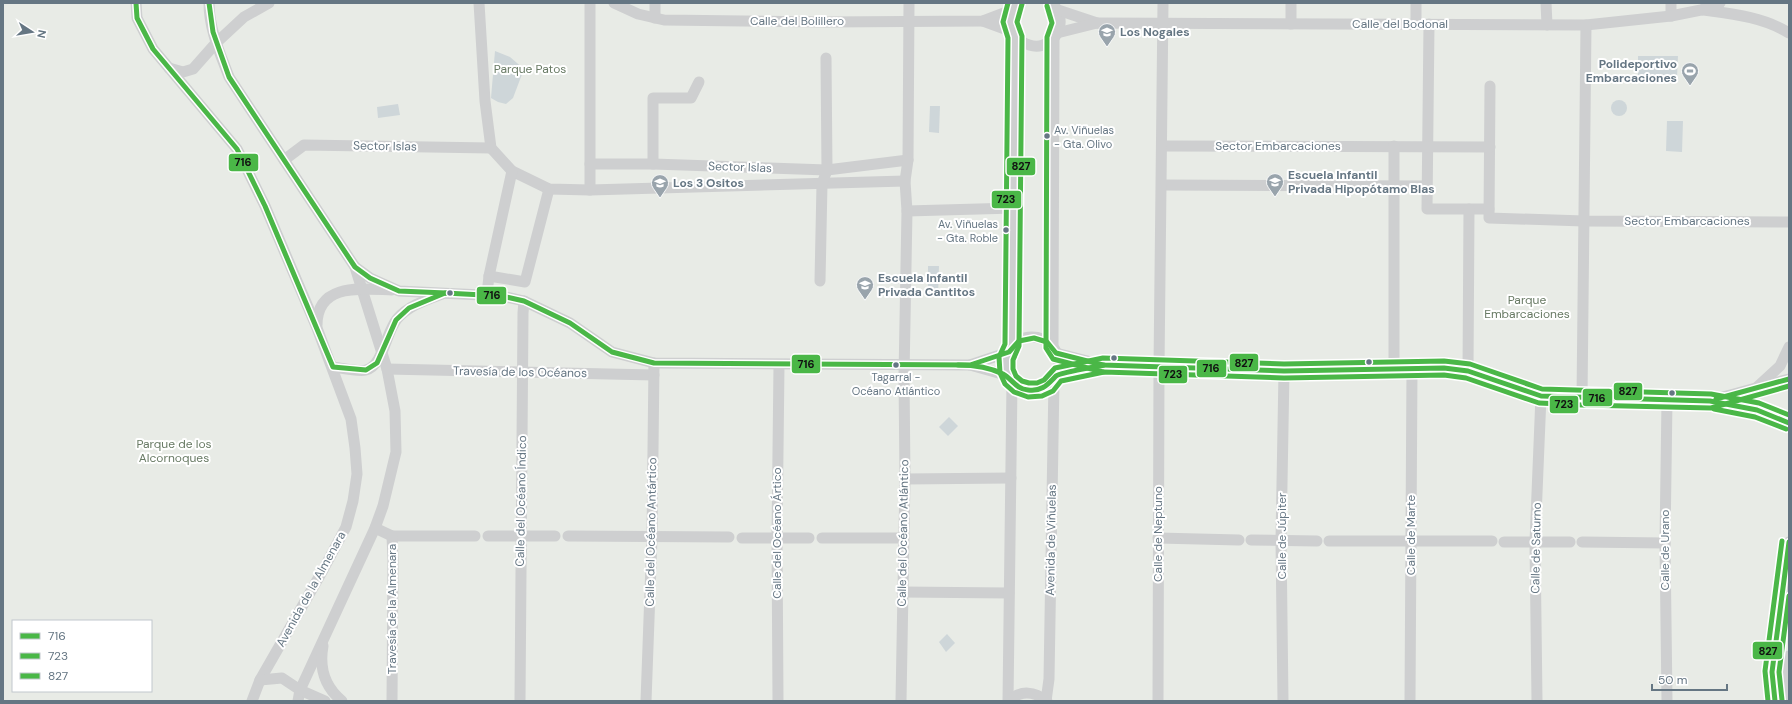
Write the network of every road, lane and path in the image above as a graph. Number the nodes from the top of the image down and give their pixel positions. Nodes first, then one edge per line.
1 (136, 3) edge
2 (209, 3) edge
3 (269, 3) edge
4 (480, 3) edge
5 (590, 3) edge
6 (614, 3) edge
7 (655, 3) edge
8 (909, 3) edge
9 (1163, 3) edge
10 (1291, 3) edge
11 (1416, 3) edge
12 (1546, 3) edge
13 (1672, 3) edge
14 (1720, 3) edge
15 (1054, 5) edge
16 (1015, 6) edge
17 (1701, 10) junction
18 (1671, 16) junction
19 (655, 18) junction
20 (909, 21) junction
21 (983, 21) junction
22 (1097, 23) junction
23 (1163, 24) junction
24 (1291, 24) junction
25 (1416, 24) junction
26 (1429, 24) junction
27 (1546, 25) junction
28 (1586, 25) junction
29 (1789, 33) edge
30 (1014, 34) junction
31 (1056, 35) junction
32 (216, 43) junction
33 (826, 58) dead end
34 (169, 68) junction
35 (699, 82) dead end
36 (1490, 86) dead end
37 (1162, 146) junction
38 (1394, 146) junction
39 (1428, 146) junction
40 (1490, 147) junction
41 (491, 148) junction
42 (284, 160) junction
43 (908, 160) junction
44 (590, 164) junction
45 (653, 164) junction
46 (827, 170) junction
47 (512, 171) junction
48 (905, 181) junction
49 (822, 184) junction
50 (1162, 186) junction
51 (1394, 186) junction
52 (1428, 186) junction
53 (549, 189) junction
54 (590, 190) junction
55 (1014, 208) junction
56 (1469, 209) junction
57 (1489, 209) junction
58 (907, 211) junction
59 (1584, 221) junction
60 (1789, 222) edge
61 (355, 267) junction
62 (489, 276) junction
63 (820, 281) dead end
64 (362, 289) junction
65 (399, 291) junction
66 (445, 293) junction
67 (487, 294) junction
68 (524, 301) junction
69 (317, 328) junction
70 (1789, 347) edge
71 (1011, 349) junction
72 (1054, 350) junction
73 (381, 351) junction
74 (779, 365) junction
75 (904, 365) junction
76 (970, 365) junction
77 (1103, 365) junction
78 (333, 367) junction
79 (1159, 367) junction
80 (1394, 368) junction
81 (1412, 368) junction
82 (387, 369) junction
83 (654, 369) junction
84 (523, 371) junction
85 (1284, 371) junction
86 (1468, 372) junction
87 (1055, 377) junction
88 (1010, 379) junction
89 (1789, 379) edge
90 (1754, 389) junction
91 (1540, 396) junction
92 (1582, 398) junction
93 (1668, 400) junction
94 (1710, 401) junction
95 (1789, 423) edge
96 (1011, 478) junction
97 (905, 479) junction
98 (375, 528) junction
99 (392, 536) junction
100 (475, 536) dead end
101 (488, 536) dead end
102 (521, 536) junction
103 (555, 536) dead end
104 (568, 536) dead end
105 (652, 537) junction
106 (729, 538) dead end
107 (742, 538) dead end
108 (777, 538) junction
109 (809, 538) dead end
110 (822, 538) dead end
111 (903, 538) junction
112 (1158, 538) junction
113 (1239, 540) dead end
114 (1251, 540) dead end
115 (1281, 540) junction
116 (1410, 540) junction
117 (1317, 541) dead end
118 (1329, 541) dead end
119 (1492, 541) dead end
120 (1504, 542) dead end
121 (1535, 542) junction
122 (1570, 542) dead end
123 (1582, 542) dead end
124 (1789, 542) edge
125 (1665, 543) junction
126 (902, 592) junction
127 (1010, 593) junction
128 (324, 636) junction
129 (1789, 656) edge
130 (260, 680) junction
131 (300, 690) junction
132 (252, 701) edge
133 (298, 701) edge
134 (325, 701) edge
135 (342, 701) edge
136 (392, 701) edge
137 (520, 701) edge
138 (646, 701) edge
139 (778, 701) edge
140 (901, 701) edge
141 (1008, 701) edge
142 (1047, 701) edge
143 (1158, 701) edge
144 (1283, 701) edge
145 (1410, 701) edge
146 (1537, 701) edge
147 (1667, 701) edge
148 (1775, 701) edge
149 (1786, 701) edge

1 - 34 street, Avenida de la Almenara
2 - 32 street
3 - 32 street
4 - 41 street
5 - 44 street
6 - 19 street, Calle del Bolillero
7 - 19 street
8 - 20 street
9 - 23 street
10 - 24 street
11 - 25 street
12 - 27 street
13 - 18 street
14 - 17 street, Calle del Bodonal
15 - 22 street, Calle del Bodonal
15 - 31 street
16 - 21 street
16 - 30 street
17 - 18 street, Calle del Bodonal
17 - 29 street, Calle del Bodonal
18 - 28 street, Calle del Bodonal
19 - 20 street, Calle del Bolillero
20 - 21 street, Calle del Bolillero
20 - 43 street
21 - 30 street, Calle del Bodonal
22 - 23 street, Calle del Bodonal
22 - 31 street, Calle del Bodonal
23 - 24 street, Calle del Bodonal
23 - 37 street
24 - 25 street, Calle del Bodonal
25 - 26 street, Calle del Bodonal
26 - 27 street, Calle del Bodonal
26 - 39 street
27 - 28 street, Calle del Bodonal
28 - 59 street
30 - 31 street, Calle del Bodonal
30 - 55 street
31 - 72 street
32 - 34 street
32 - 42 street
33 - 46 street
34 - 69 street, Avenida de la Almenara
35 - 45 street
36 - 40 street
37 - 38 street, Sector Embarcaciones
37 - 50 street
38 - 39 street, Sector Embarcaciones
38 - 51 street
39 - 40 street, Sector Embarcaciones
39 - 52 street
40 - 57 street
41 - 42 street, Sector Islas
41 - 47 street, Sector Islas
42 - 61 street
43 - 46 street, Sector Islas
43 - 48 street
44 - 45 street, Sector Islas
44 - 54 street
45 - 46 street, Sector Islas
46 - 49 street
47 - 53 street, Sector Islas
47 - 62 street
48 - 49 street, Sector Islas
48 - 58 street
49 - 54 street, Sector Islas
49 - 63 street
50 - 51 street
50 - 79 street
51 - 52 street
51 - 80 street
52 - 56 street
53 - 54 street, Sector Islas
53 - 62 street
55 - 58 street
55 - 71 street
56 - 57 street
56 - 86 street
57 - 59 street, Sector Embarcaciones
58 - 75 street
59 - 60 street, Sector Embarcaciones
59 - 92 street
61 - 64 street
61 - 65 street
62 - 67 street
64 - 65 street
64 - 69 street
64 - 73 street
65 - 66 street
66 - 67 street
66 - 73 street
67 - 68 street
68 - 83 street
68 - 84 street, Calle del Océano Índico
69 - 78 street, Avenida de la Almenara
70 - 90 street
71 - 72 street
71 - 76 street
71 - 88 street
72 - 77 street
72 - 87 street
73 - 78 street
73 - 82 street
74 - 75 street
74 - 83 street
74 - 108 street, Calle del Océano Ártico
75 - 76 street
75 - 97 street, Calle del Océano Atlántico
76 - 88 street
77 - 79 street
77 - 87 street
78 - 130 street, Avenida de la Almenara
79 - 85 street
79 - 112 street, Calle de Neptuno
80 - 81 street
80 - 85 street
81 - 86 street
81 - 116 street, Calle de Marte
82 - 84 street, Travesía de los Océanos
82 - 98 street
83 - 84 street, Travesía de los Océanos
83 - 105 street, Calle del Océano Antártico
84 - 102 street, Calle del Océano Índico
85 - 115 street, Calle de Júpiter
86 - 91 street
87 - 88 street
87 - 142 street, Avenida de Viñuelas
88 - 96 street
89 - 90 street
90 - 94 street
91 - 92 street
91 - 121 street, Calle de Saturno
92 - 93 street
93 - 94 street
93 - 125 street, Calle de Urano
94 - 95 street
96 - 97 street
96 - 127 street
97 - 111 street, Calle del Océano Atlántico
98 - 99 street, Travesía de la Almenara
98 - 128 street
99 - 100 street
99 - 136 street, Travesía de la Almenara
101 - 102 street
102 - 103 street
102 - 137 street, Calle del Océano Índico
104 - 105 street
105 - 106 street
105 - 138 street, Calle del Océano Antártico
107 - 108 street
108 - 109 street
108 - 139 street, Calle del Océano Ártico
110 - 111 street
111 - 126 street, Calle del Océano Atlántico
112 - 113 street
112 - 143 street, Calle de Neptuno
114 - 115 street
115 - 117 street
115 - 144 street, Calle de Júpiter
116 - 118 street
116 - 119 street
116 - 145 street, Calle de Marte
120 - 121 street
121 - 122 street
121 - 146 street, Calle de Saturno
123 - 125 street
124 - 148 street
125 - 147 street, Calle de Urano
126 - 127 street
126 - 140 street, Calle del Océano Atlántico
127 - 141 street
128 - 131 street
128 - 135 street
129 - 149 street
130 - 131 street
130 - 132 street, Avenida de la Almenara
131 - 133 street
131 - 134 street
141 - 142 street

